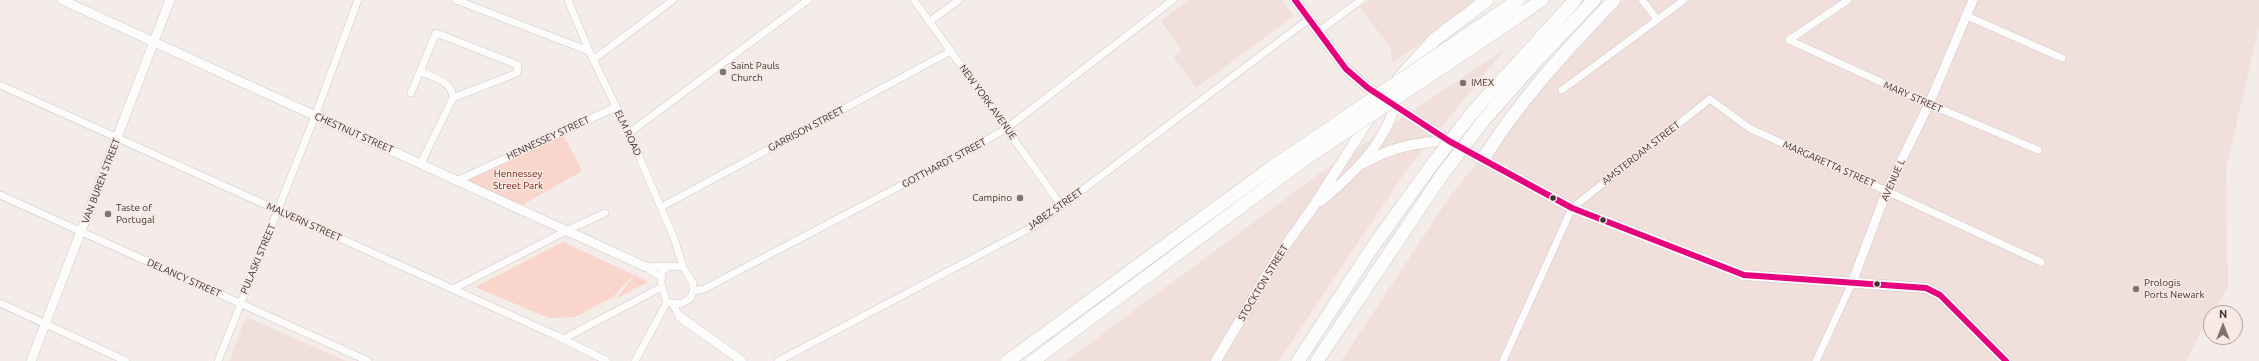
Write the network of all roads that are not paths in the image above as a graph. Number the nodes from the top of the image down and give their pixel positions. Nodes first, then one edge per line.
1 (62, 0) edge
2 (170, 0) edge
3 (358, 0) edge
4 (456, 0) edge
5 (568, 0) edge
6 (674, 0) edge
7 (808, 0) edge
8 (914, 0) edge
9 (959, 0) edge
10 (1173, 0) edge
11 (1295, 0) edge
12 (1361, 0) edge
13 (1487, 0) edge
14 (1517, 0) edge
15 (1542, 0) edge
16 (1575, 0) edge
17 (1594, 0) edge
18 (1614, 0) edge
19 (1642, 0) edge
20 (1684, 0) edge
21 (1848, 0) edge
22 (1973, 0) edge
23 (1967, 16) junction
24 (1309, 19) junction
25 (1657, 19) junction
26 (929, 22) junction
27 (1319, 31) junction
28 (154, 42) junction
29 (589, 50) junction
30 (951, 51) junction
31 (2062, 58) dead end
32 (594, 59) junction
33 (420, 71) junction
34 (0, 85) edge
35 (1562, 90) dead end
36 (411, 93) dead end
37 (453, 98) junction
38 (1383, 99) junction
39 (1710, 99) joint
40 (1928, 104) junction
41 (616, 107) junction
42 (1395, 107) junction
43 (315, 116) junction
44 (1007, 128) junction
45 (629, 133) junction
46 (118, 138) junction
47 (1449, 141) junction
48 (2038, 150) dead end
49 (1483, 159) junction
50 (421, 163) junction
51 (1356, 168) junction
52 (459, 180) junction
53 (1887, 190) junction
54 (0, 195) edge
55 (1061, 205) junction
56 (661, 207) junction
57 (1313, 207) junction
58 (1572, 208) junction
59 (279, 210) junction
60 (605, 213) dead end
61 (568, 230) junction
62 (81, 232) junction
63 (2041, 262) dead end
64 (668, 266) junction
65 (646, 267) junction
66 (683, 267) junction
67 (662, 278) junction
68 (1852, 283) junction
69 (662, 287) junction
70 (453, 289) junction
71 (693, 291) junction
72 (240, 303) junction
73 (669, 303) junction
74 (0, 304) edge
75 (681, 304) junction
76 (680, 317) junction
77 (45, 324) junction
78 (564, 339) junction
79 (31, 361) edge
80 (126, 361) edge
81 (218, 361) edge
82 (368, 361) edge
83 (607, 361) edge
84 (635, 361) edge
85 (742, 361) edge
86 (778, 361) edge
87 (1008, 361) edge
88 (1033, 361) edge
89 (1216, 361) edge
90 (1298, 361) edge
91 (1317, 361) edge
92 (1504, 361) edge
93 (1816, 361) edge
94 (2006, 361) edge

1 - 28 street, CHESTNUT STREET
2 - 28 street, VAN BUREN STREET
3 - 43 street, PULASKI STREET
4 - 29 street
5 - 29 street, ELM ROAD
6 - 32 street
7 - 45 street
8 - 26 street, NEW YORK AVENUE
9 - 26 street
10 - 44 street, GOTTHARDT STREET
11 - 24 main road
12 - 27 street
13 - 38 highway
14 - 87 highway, bridge
15 - 88 highway, bridge
16 - 90 highway, bridge
17 - 91 highway, bridge
18 - 49 highway
19 - 25 street
20 - 25 street
21 - 40 street, MARY STREET
22 - 23 street, AVENUE L
23 - 31 street
23 - 40 street, AVENUE L
24 - 27 main road
24 - 55 street, JABEZ STREET
25 - 35 street
26 - 30 street, NEW YORK AVENUE
27 - 38 main road
28 - 43 street, CHESTNUT STREET
28 - 46 street, VAN BUREN STREET
29 - 32 street, ELM ROAD
30 - 44 street, NEW YORK AVENUE
30 - 56 street, GARRISON STREET
32 - 41 street, ELM ROAD
33 - 36 street
33 - 37 street
33 - 37 street
34 - 46 street, MALVERN STREET
37 - 50 street
38 - 42 main road
38 - 57 main road, STOCKTON STREET
39 - 53 street, MARGARETTA STREET
39 - 58 street, AMSTERDAM STREET
40 - 48 street, MARY STREET
40 - 53 street, AVENUE L
41 - 45 street, ELM ROAD
41 - 52 street, HENNESSEY STREET
42 - 47 main road
42 - 51 main road, STOCKTON STREET
43 - 50 street, CHESTNUT STREET
43 - 59 street, PULASKI STREET
44 - 55 street, NEW YORK AVENUE
44 - 71 street, GOTTHARDT STREET
45 - 56 street, ELM ROAD
46 - 59 street, MALVERN STREET
46 - 62 street, VAN BUREN STREET
47 - 49 main road
47 - 51 main road
49 - 58 main road
50 - 52 street, CHESTNUT STREET
51 - 57 main road, STOCKTON STREET
52 - 61 street, CHESTNUT STREET
53 - 63 street, MARGARETTA STREET
53 - 68 street, AVENUE L
54 - 62 street, DELANCY STREET
55 - 86 street, JABEZ STREET
56 - 66 street, ELM ROAD
57 - 89 main road, STOCKTON STREET
58 - 68 main road
58 - 92 street
59 - 70 street, MALVERN STREET
59 - 72 street, PULASKI STREET
60 - 61 street
61 - 65 street, CHESTNUT STREET
61 - 70 street
62 - 72 street, DELANCY STREET
62 - 77 street, VAN BUREN STREET
64 - 65 street
64 - 66 street
64 - 67 street
65 - 67 street
66 - 71 street
67 - 69 street
68 - 93 street, AVENUE L
68 - 94 main road
69 - 73 street
69 - 78 street
70 - 78 street, MALVERN STREET
71 - 75 street
72 - 81 street, PULASKI STREET
72 - 82 street, DELANCY STREET
73 - 75 street
73 - 76 street
73 - 84 street
74 - 77 street
75 - 76 street
76 - 85 street
77 - 79 street, VAN BUREN STREET
77 - 80 street
78 - 83 street, MALVERN STREET

